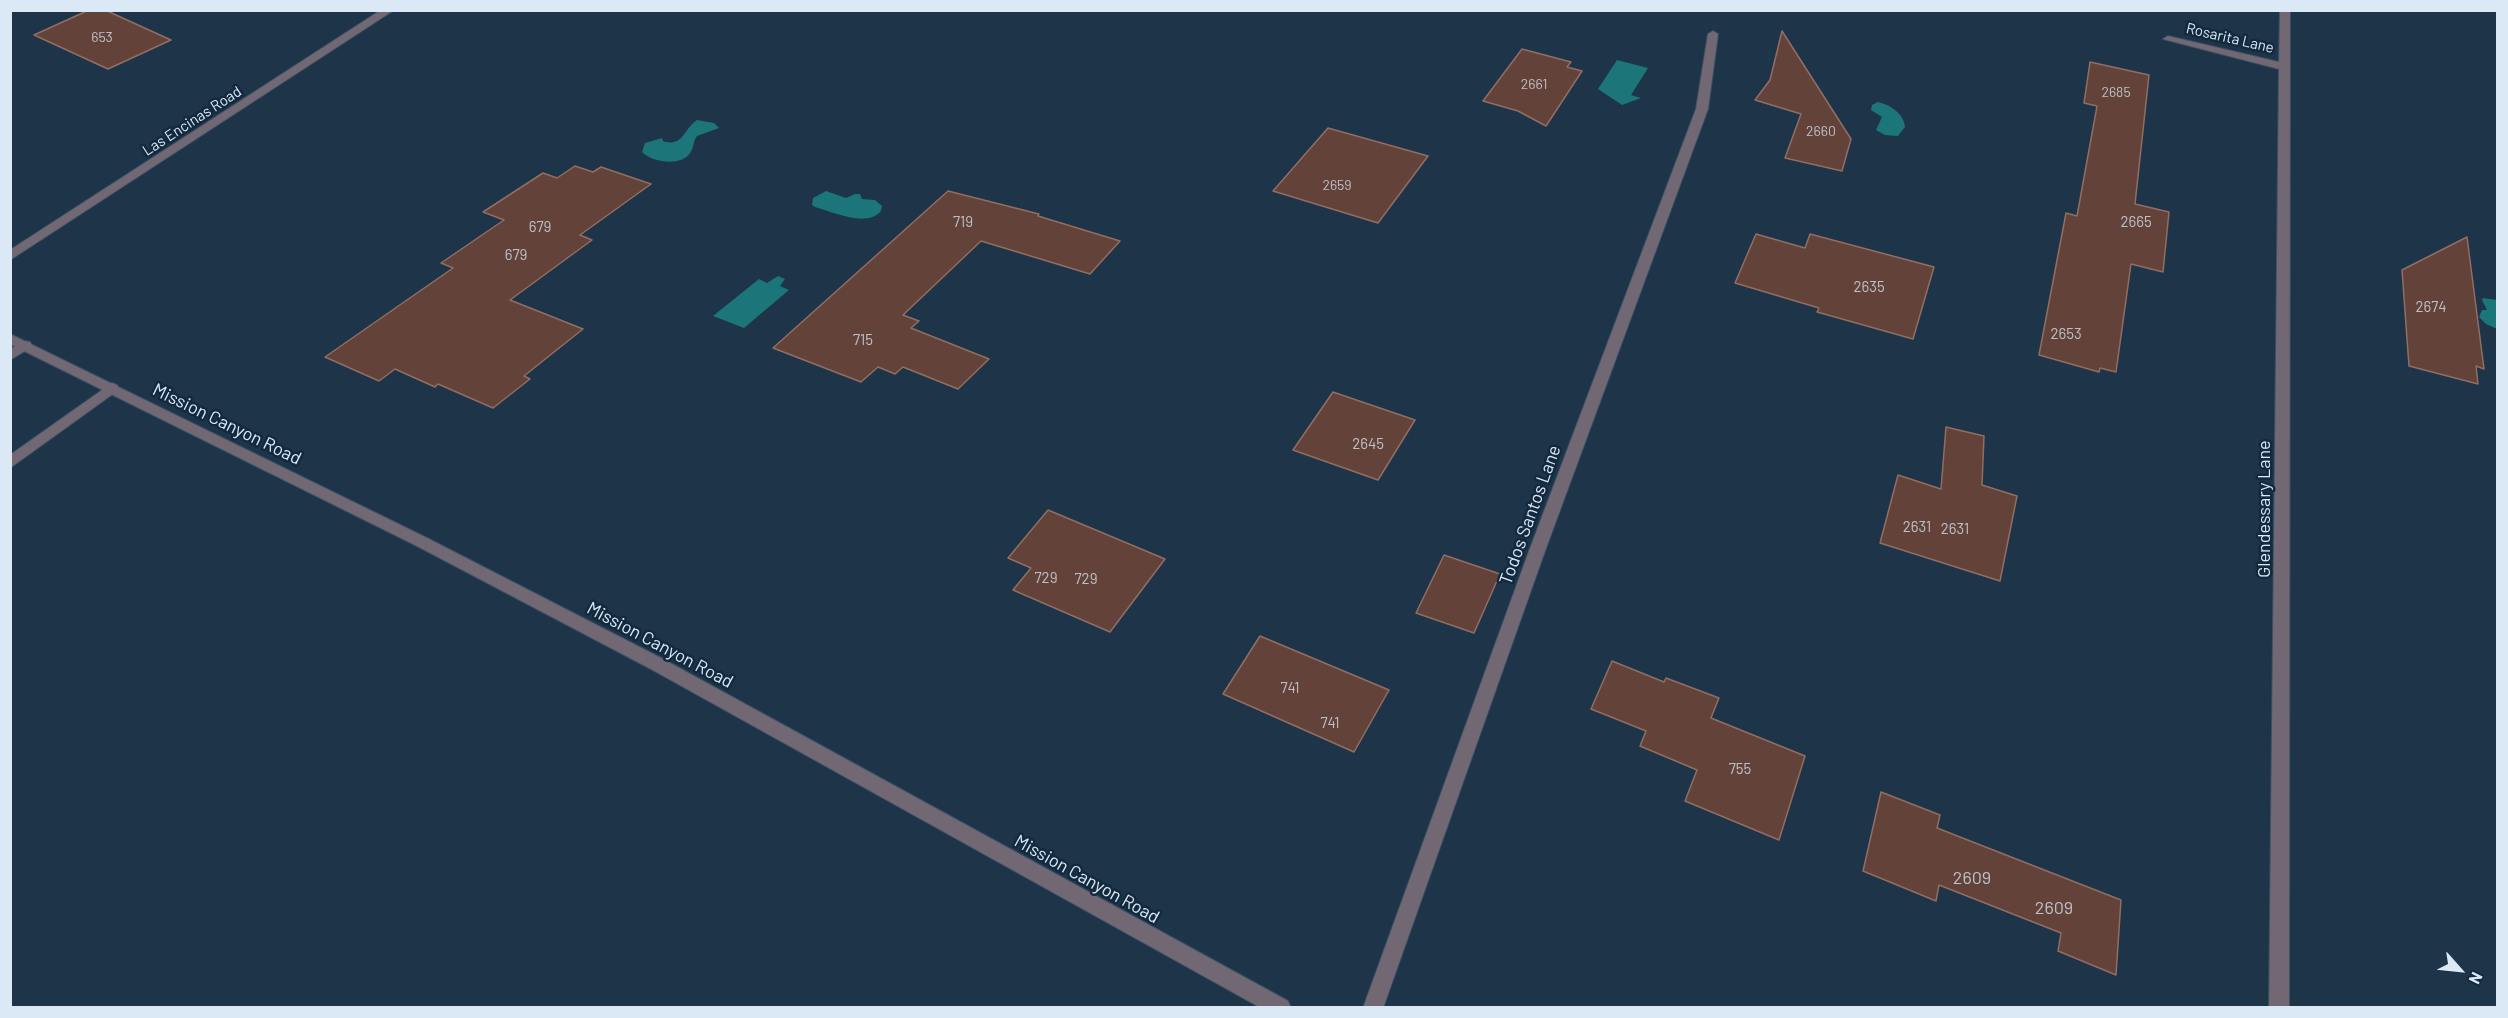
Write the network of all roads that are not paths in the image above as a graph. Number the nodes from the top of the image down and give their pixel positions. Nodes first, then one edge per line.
1 (389, 10) edge
2 (2286, 10) edge
3 (1713, 34) dead end
4 (2168, 39) dead end
5 (2285, 67) junction
6 (10, 256) edge
7 (18, 342) edge
8 (10, 356) edge
9 (112, 388) junction
10 (10, 463) edge
11 (1281, 1008) edge
12 (1373, 1008) edge
13 (2279, 1008) edge

1 - 6 street, Las Encinas Road
2 - 5 street, Glendessary Lane
3 - 12 street, Todos Santos Lane
4 - 5 street, Rosarita Lane
5 - 13 street, Glendessary Lane
7 - 8 street
7 - 9 street, Mission Canyon Road
9 - 10 street
9 - 11 street, Mission Canyon Road

